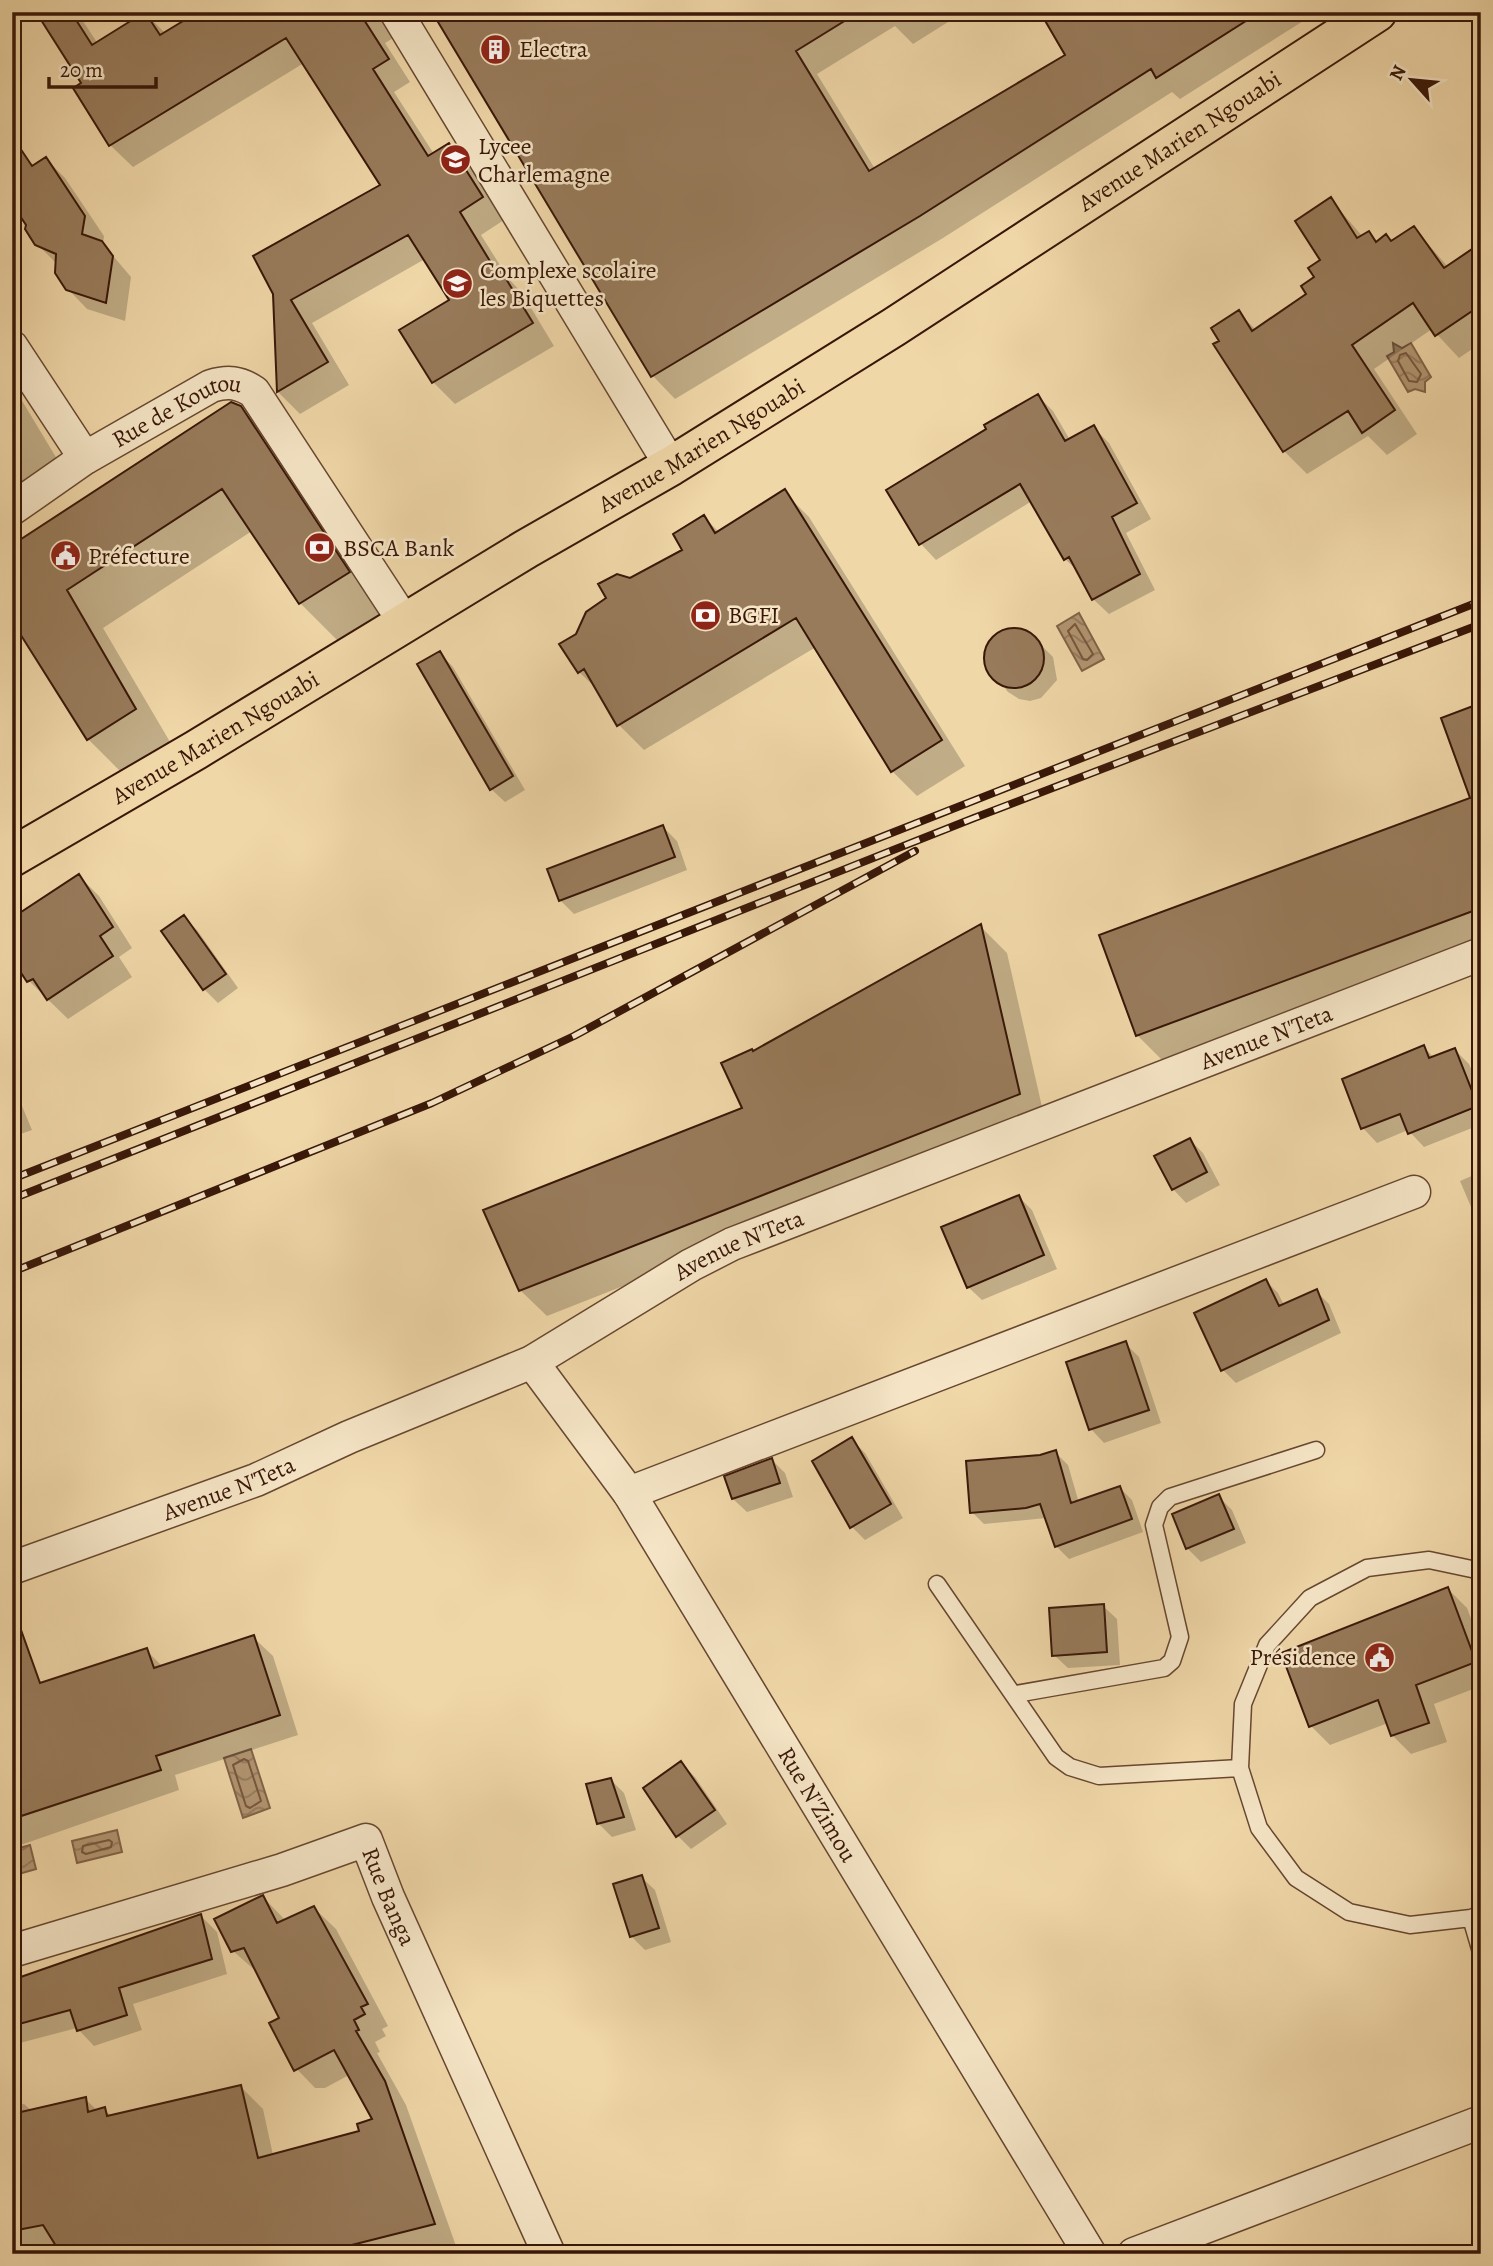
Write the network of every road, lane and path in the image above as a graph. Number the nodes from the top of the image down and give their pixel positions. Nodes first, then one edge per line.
1 (396, 12) edge
2 (1377, 12) edge
3 (12, 347) edge
4 (85, 458) junction
5 (671, 466) junction
6 (12, 509) edge
7 (404, 623) junction
8 (12, 857) edge
9 (1481, 954) edge
10 (1414, 1192) dead end
11 (532, 1362) junction
12 (1317, 1450) dead end
13 (629, 1493) junction
14 (12, 1568) edge
15 (1481, 1571) edge
16 (937, 1584) dead end
17 (1016, 1694) junction
18 (1240, 1768) junction
19 (1476, 1916) edge
20 (12, 1951) edge
21 (1481, 1952) edge
22 (1481, 2122) edge
23 (549, 2254) edge
24 (1090, 2254) edge
25 (1134, 2254) edge

1 - 5 street
2 - 5 main road, Avenue Marien Ngouabi
3 - 4 street
4 - 6 street, Rue de Koutou
4 - 7 street, Rue de Koutou
5 - 7 main road, Avenue Marien Ngouabi
7 - 8 main road, Avenue Marien Ngouabi
9 - 11 street, Avenue N'Teta
10 - 13 street
11 - 13 street, Rue N'Zimou
11 - 14 street, Avenue N'Teta
12 - 17 lane
13 - 24 street, Rue N'Zimou
15 - 18 lane
16 - 17 lane
17 - 18 lane
18 - 19 lane
19 - 21 lane
20 - 23 street, Rue Banga
22 - 25 street

